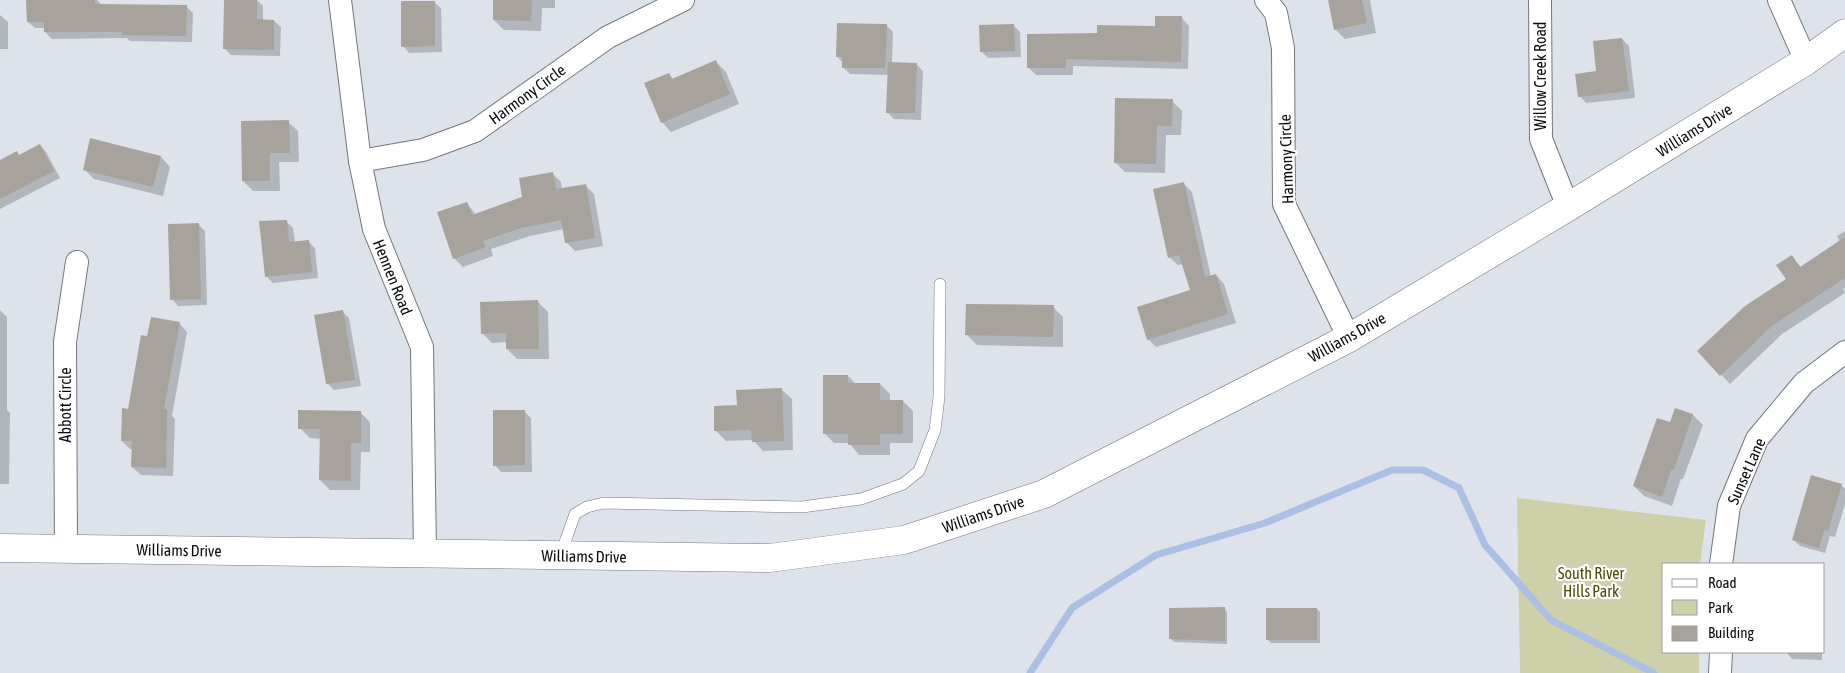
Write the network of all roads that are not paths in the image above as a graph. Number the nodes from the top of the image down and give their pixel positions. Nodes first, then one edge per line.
1 (340, 0) edge
2 (683, 0) edge
3 (1266, 0) edge
4 (1540, 0) edge
5 (1779, 0) edge
6 (1845, 34) edge
7 (1806, 61) junction
8 (360, 161) junction
9 (1568, 207) junction
10 (77, 262) dead end
11 (940, 284) dead end
12 (1349, 338) junction
13 (1845, 352) edge
14 (0, 548) edge
15 (66, 549) junction
16 (425, 554) junction
17 (560, 556) junction
18 (1721, 563) edge
19 (1721, 653) edge
20 (1720, 673) edge

1 - 8 street, Hennen Road
2 - 8 street, Harmony Circle
3 - 12 street, Harmony Circle
4 - 9 street, Willow Creek Road
5 - 7 street
6 - 7 main road, Williams Drive
7 - 9 main road, Williams Drive
8 - 16 street, Hennen Road
9 - 12 main road, Williams Drive
10 - 15 street, Abbott Circle
11 - 17 lane
12 - 17 main road, Williams Drive
13 - 18 street, Sunset Lane
14 - 15 main road, Williams Drive
15 - 16 main road, Williams Drive
16 - 17 main road, Williams Drive
19 - 20 street

